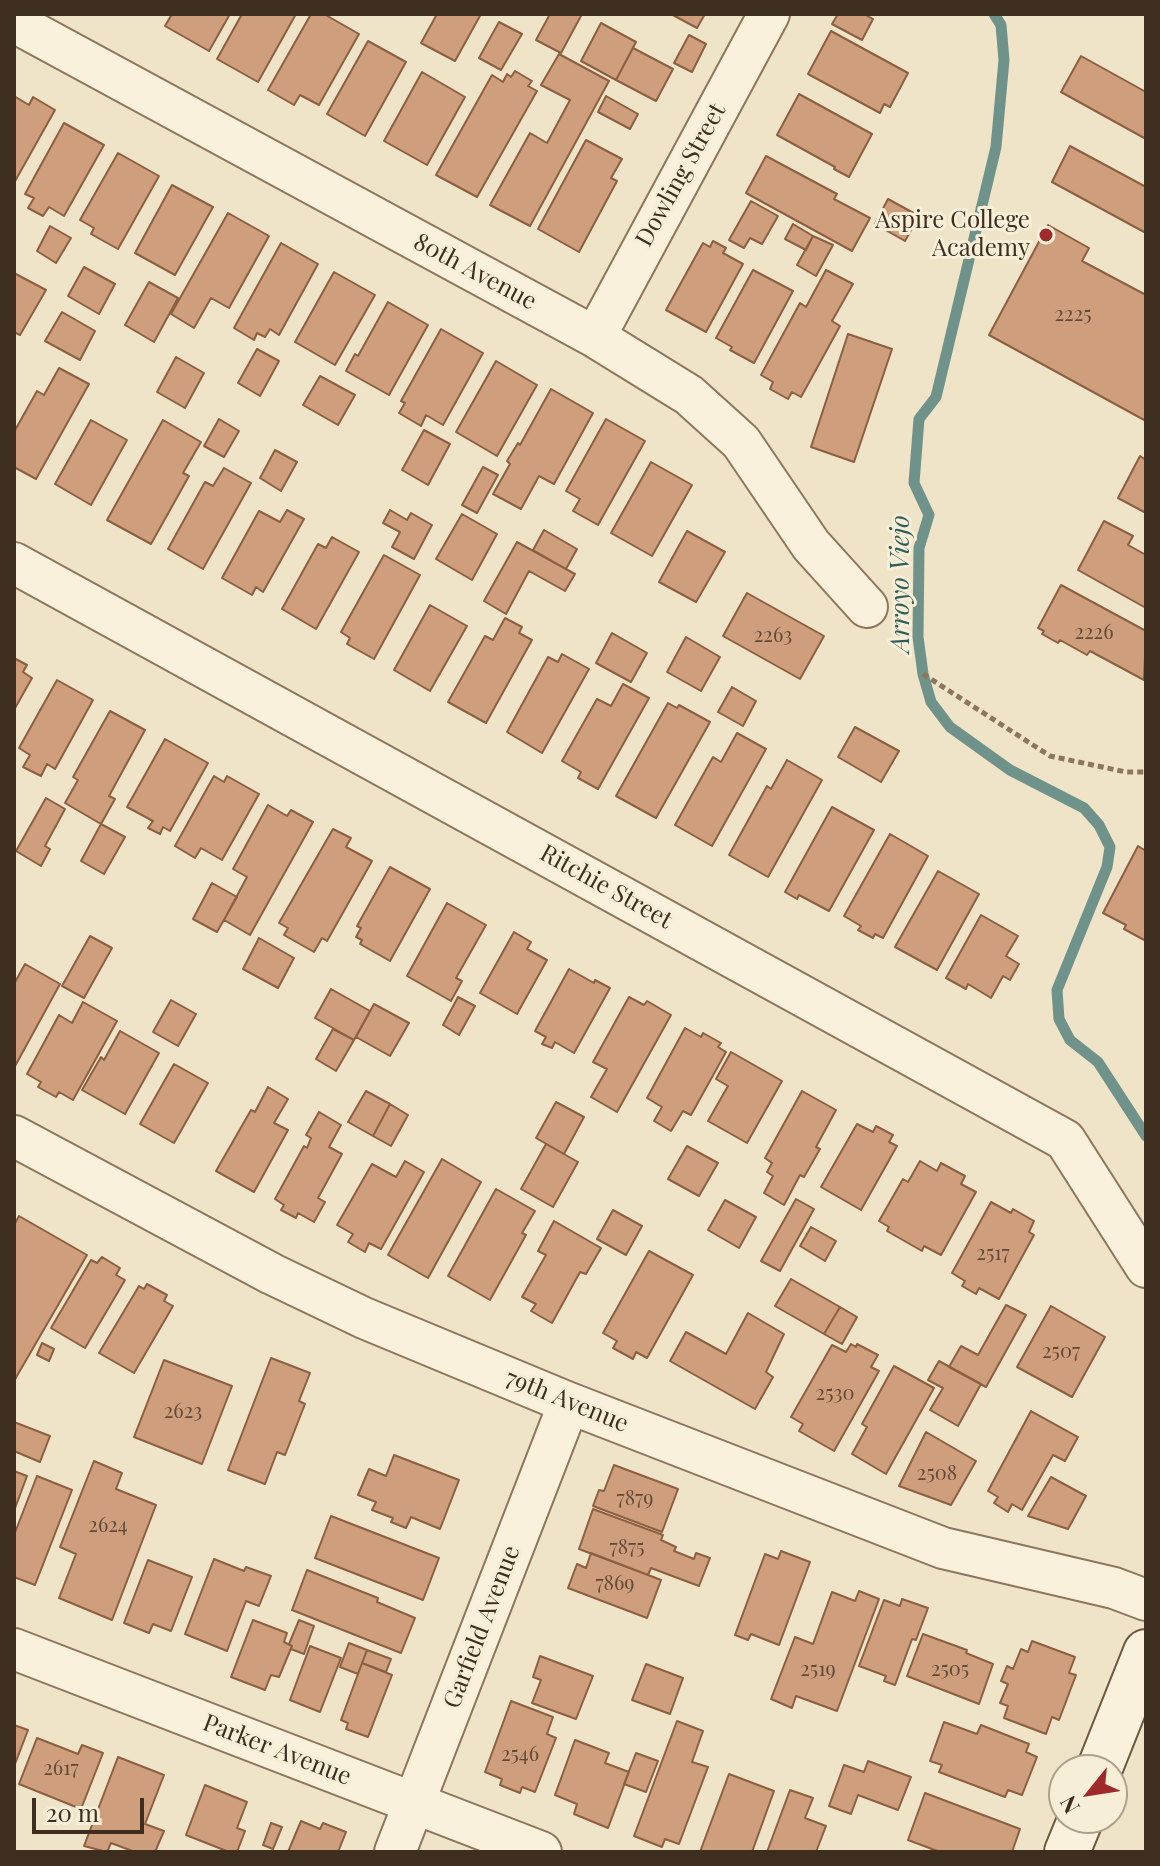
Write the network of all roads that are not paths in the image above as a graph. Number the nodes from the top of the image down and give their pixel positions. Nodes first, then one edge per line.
1 (769, 14) edge
2 (14, 22) edge
3 (595, 337) junction
4 (14, 563) edge
5 (867, 607) dead end
6 (14, 1136) edge
7 (1146, 1267) edge
8 (569, 1403) junction
9 (1146, 1600) edge
10 (14, 1649) edge
11 (1146, 1652) edge
12 (1105, 1754) edge
13 (414, 1803) junction
14 (395, 1852) edge
15 (541, 1852) edge

1 - 3 street, Dowling Street
2 - 3 street, 80th Avenue
3 - 5 street, 80th Avenue
4 - 7 street, Ritchie Street
6 - 8 street, 79th Avenue
8 - 9 street, 79th Avenue
8 - 13 street, Garfield Avenue
10 - 13 street, Parker Avenue
11 - 12 main road
13 - 14 street, Garfield Avenue
13 - 15 street, Parker Avenue

